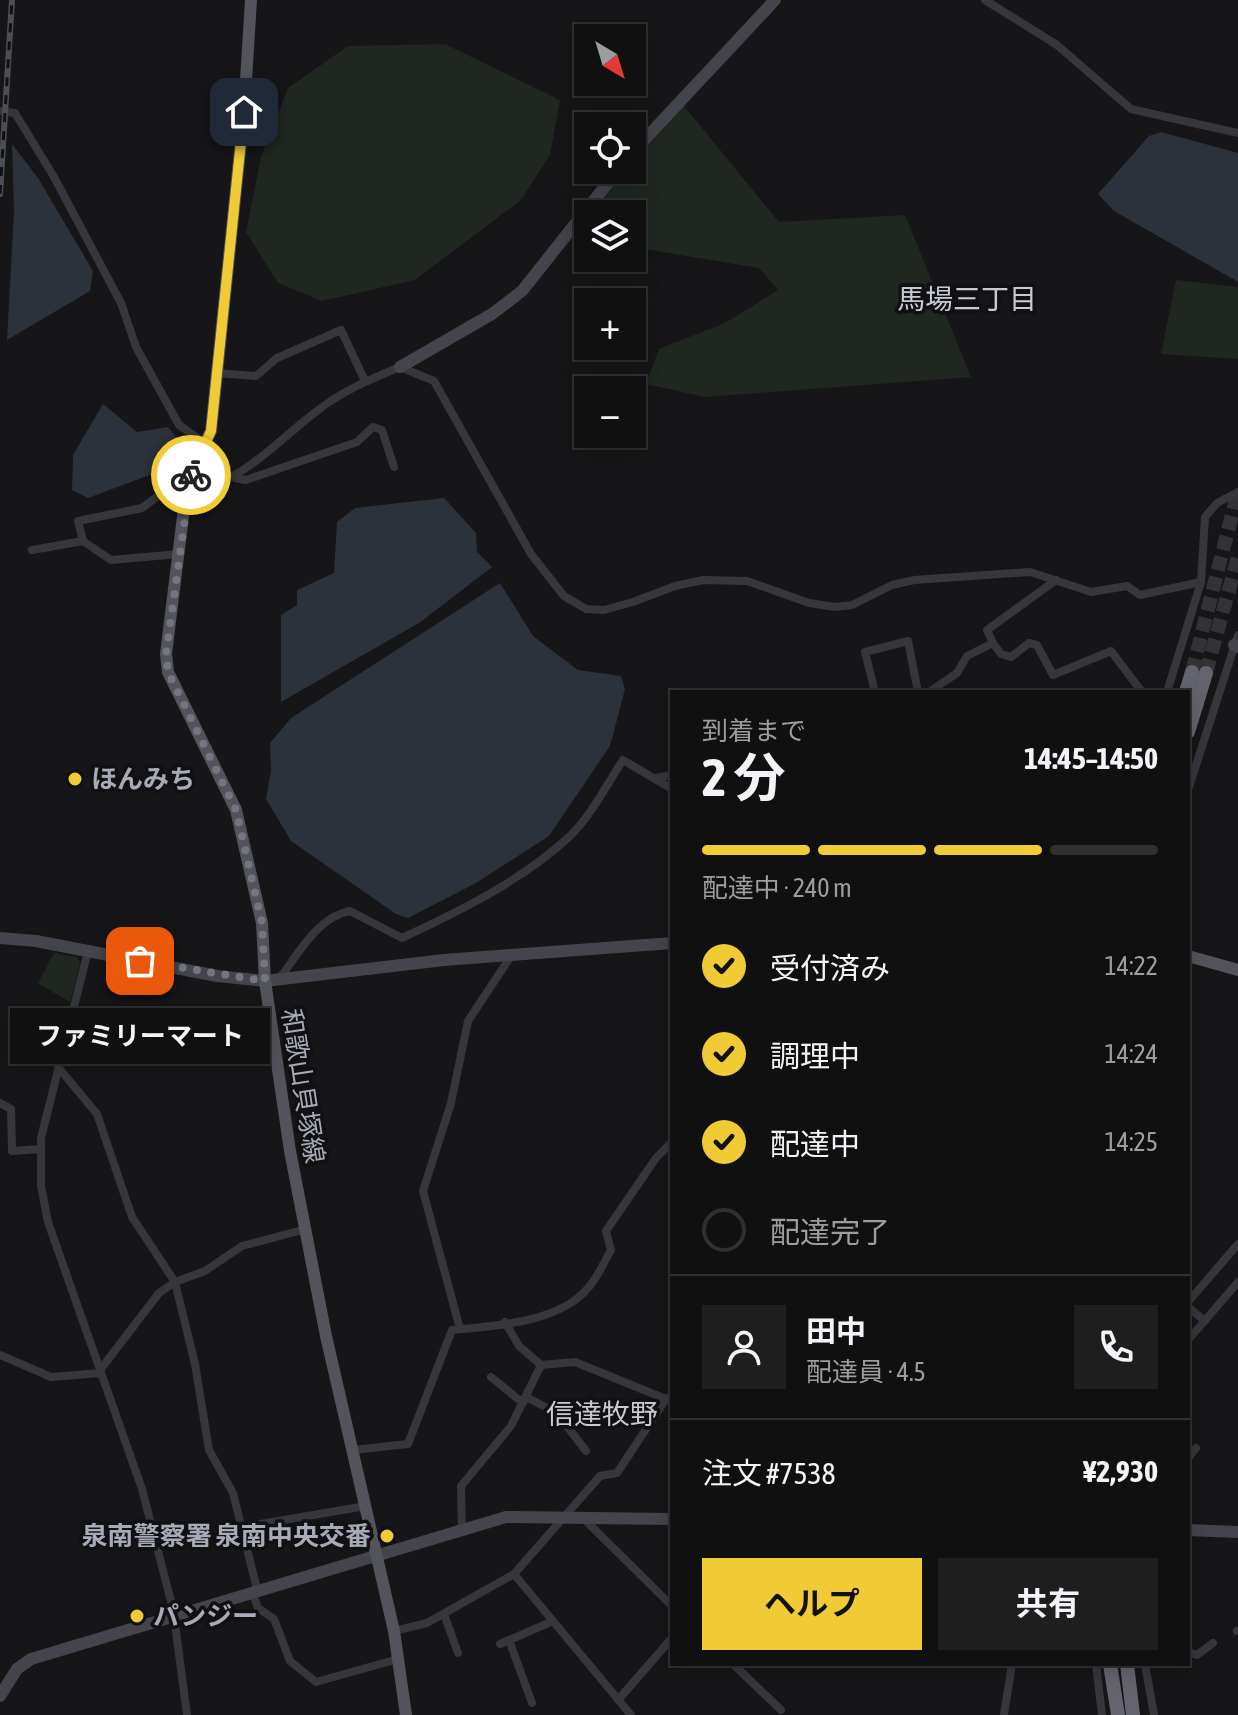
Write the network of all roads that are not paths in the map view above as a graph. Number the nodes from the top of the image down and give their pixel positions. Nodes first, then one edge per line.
1 (251, 0) edge
2 (775, 0) edge
3 (985, 0) edge
4 (0, 111) edge
5 (1238, 133) edge
6 (646, 138) edge
7 (607, 184) edge
8 (400, 367) junction
9 (216, 373) junction
10 (365, 381) junction
11 (206, 444) junction
12 (394, 467) dead end
13 (235, 478) junction
14 (188, 488) junction
15 (1238, 492) edge
16 (83, 541) junction
17 (32, 550) dead end
18 (179, 554) junction
19 (1056, 580) junction
20 (1201, 582) junction
21 (1237, 642) edge
22 (993, 643) junction
23 (874, 690) edge
24 (918, 690) edge
25 (932, 690) edge
26 (1140, 690) edge
27 (1168, 690) edge
28 (1187, 690) edge
29 (1203, 708) tunnel mouth
30 (1213, 712) junction
31 (1190, 721) edge
32 (670, 775) edge
33 (654, 778) junction
34 (1190, 784) edge
35 (670, 788) edge
36 (0, 938) edge
37 (670, 943) edge
38 (88, 951) junction
39 (511, 956) junction
40 (1190, 957) edge
41 (1238, 970) edge
42 (279, 979) junction
43 (265, 981) junction
44 (58, 1067) junction
45 (0, 1103) edge
46 (670, 1144) edge
47 (40, 1149) junction
48 (306, 1229) junction
49 (1238, 1244) edge
50 (175, 1282) junction
51 (1238, 1282) edge
52 (1190, 1302) edge
53 (1190, 1306) edge
54 (1205, 1321) junction
55 (505, 1322) junction
56 (460, 1329) junction
57 (1190, 1338) edge
58 (0, 1355) edge
59 (541, 1365) junction
60 (100, 1372) junction
61 (491, 1377) dead end
62 (669, 1397) edge
63 (524, 1400) junction
64 (1196, 1448) dead end
65 (353, 1450) junction
66 (586, 1451) dead end
67 (1190, 1456) edge
68 (366, 1506) junction
69 (566, 1517) junction
70 (583, 1518) junction
71 (670, 1519) edge
72 (242, 1527) junction
73 (462, 1530) junction
74 (1190, 1530) edge
75 (1238, 1532) edge
76 (378, 1557) junction
77 (514, 1574) junction
78 (256, 1593) junction
79 (670, 1604) edge
80 (444, 1614) junction
81 (174, 1616) junction
82 (553, 1621) junction
83 (394, 1631) junction
84 (670, 1640) edge
85 (1213, 1643) dead end
86 (458, 1653) dead end
87 (1190, 1653) edge
88 (398, 1659) junction
89 (735, 1666) edge
90 (1012, 1666) edge
91 (1096, 1666) edge
92 (1110, 1666) edge
93 (1127, 1666) edge
94 (1145, 1666) edge
95 (0, 1696) edge
96 (618, 1700) junction
97 (532, 1703) dead end
98 (781, 1710) dead end
99 (187, 1715) edge
100 (406, 1715) edge
101 (631, 1715) edge
102 (1004, 1715) edge
103 (1102, 1715) edge
104 (1118, 1715) edge
105 (1133, 1715) edge
106 (1154, 1715) edge

1 - 9 main road, 和歌山貝塚線
2 - 6 street
3 - 5 street
4 - 11 street
7 - 8 street
8 - 10 street
8 - 19 street
9 - 10 street
9 - 11 main road, 和歌山貝塚線
10 - 13 street
11 - 14 main road, 和歌山貝塚線
12 - 13 street
13 - 14 street
14 - 16 street
14 - 18 main road, 和歌山貝塚線
15 - 20 street
16 - 17 street
16 - 18 street
18 - 43 main road, 和歌山貝塚線
19 - 20 street
19 - 22 street
20 - 27 street
21 - 30 street
22 - 25 street
22 - 26 street
23 - 24 street
28 - 31 highway
29 - 30 street
30 - 34 street
32 - 33 street
33 - 35 street
33 - 42 street
36 - 38 street
37 - 39 street
38 - 43 street
38 - 44 street
39 - 42 street
39 - 56 street
40 - 41 main road
42 - 43 street
43 - 48 main road, 和歌山貝塚線
44 - 47 street
44 - 50 street
45 - 47 street
46 - 55 street
47 - 60 street
48 - 50 street
48 - 65 main road, 和歌山貝塚線
49 - 52 street
50 - 60 street
50 - 72 street
51 - 54 street
53 - 54 street
54 - 57 street
55 - 56 street
55 - 59 street
56 - 65 street
58 - 60 street
59 - 62 street
59 - 63 street
60 - 81 street
61 - 63 street
62 - 69 street
63 - 66 street
63 - 73 street
64 - 67 street
65 - 68 main road, 和歌山貝塚線
68 - 72 street
68 - 76 main road, 和歌山貝塚線
69 - 70 street
69 - 73 street
69 - 77 street
70 - 71 street
70 - 79 street
72 - 78 street
73 - 76 street
74 - 75 street
76 - 78 street
76 - 83 main road, 和歌山貝塚線
77 - 80 street
77 - 82 street
78 - 81 street
78 - 88 street
80 - 83 street
80 - 86 street
81 - 95 street
81 - 99 street
82 - 96 street
82 - 97 street
83 - 88 main road, 和歌山貝塚線
84 - 96 street
85 - 87 street
88 - 100 main road, 和歌山貝塚線
89 - 98 street
90 - 102 street
91 - 103 street
92 - 104 highway
93 - 105 highway
94 - 106 street
96 - 101 street

